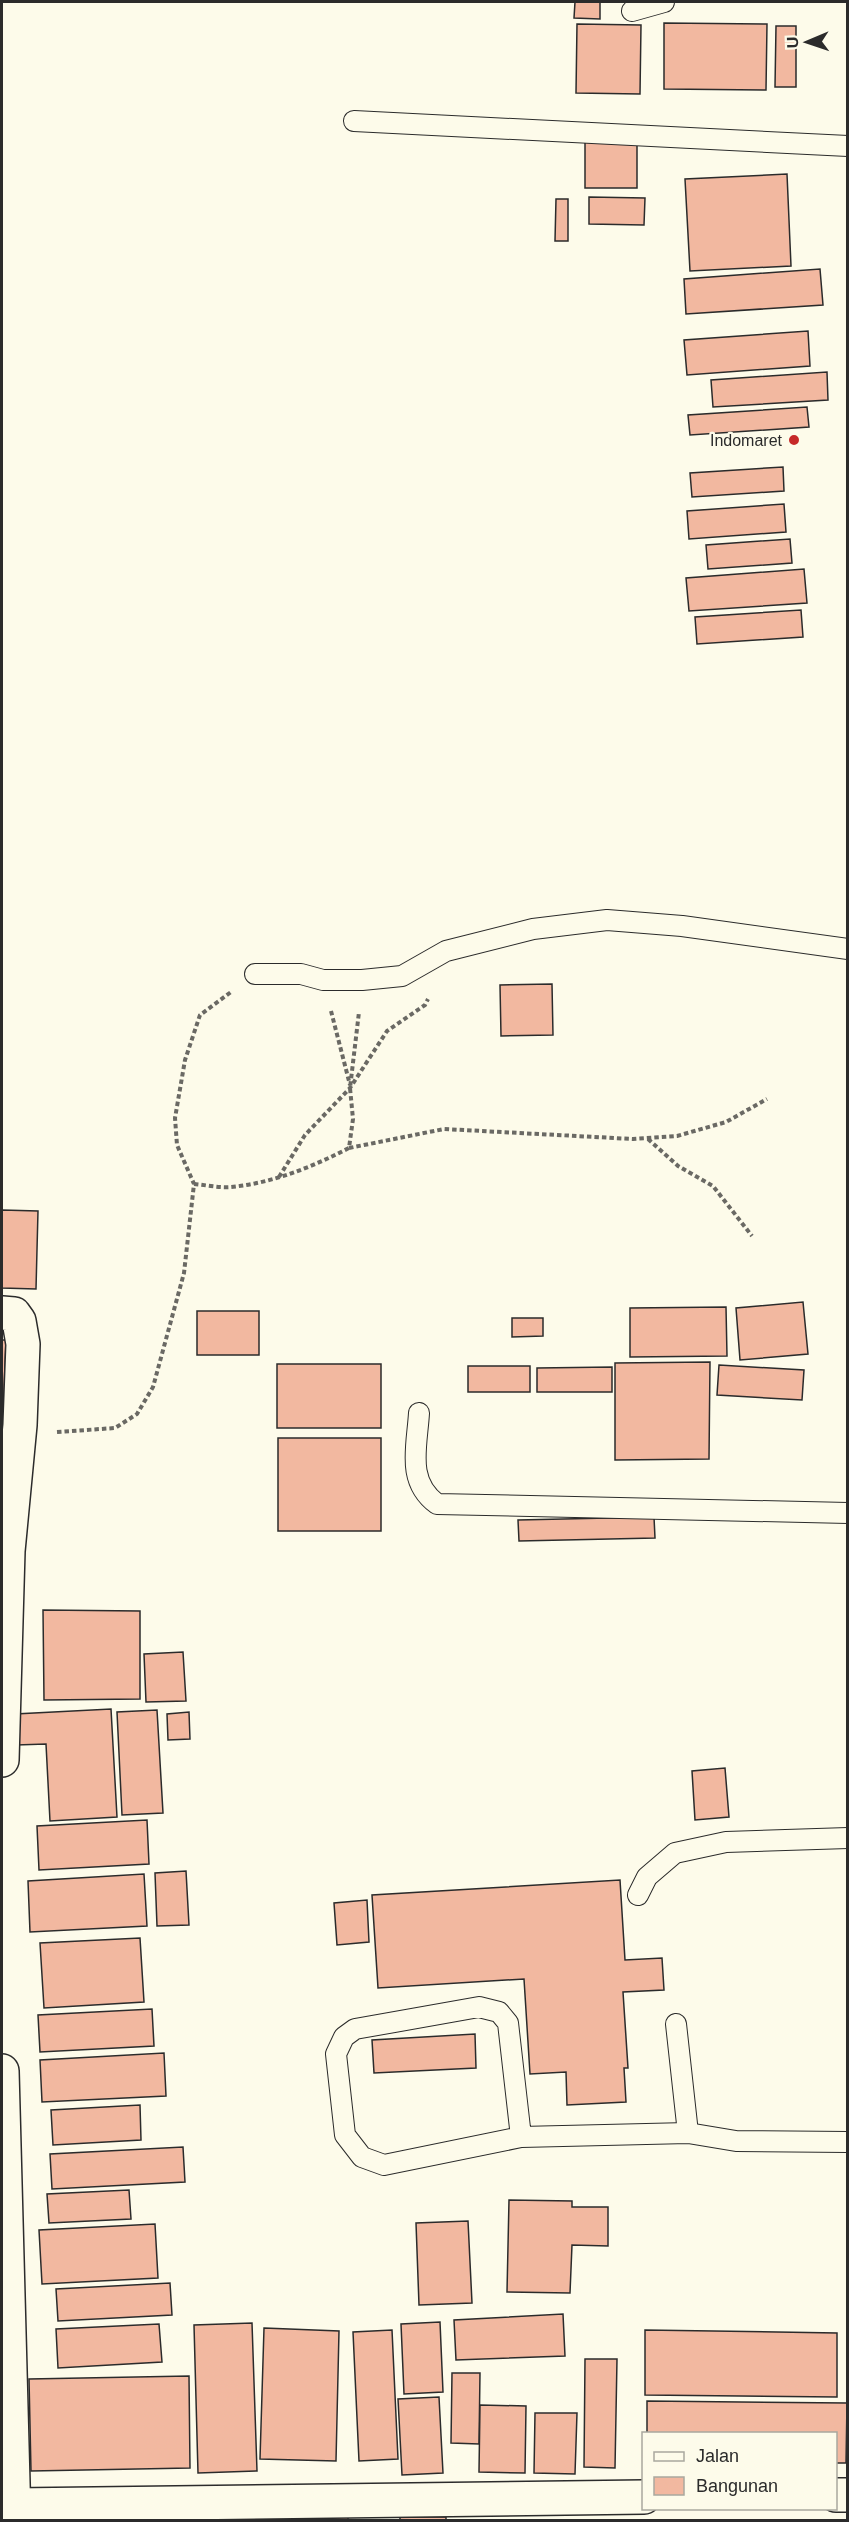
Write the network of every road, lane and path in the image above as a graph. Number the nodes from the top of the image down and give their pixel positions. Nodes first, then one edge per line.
1 (664, 2) edge
2 (632, 11) dead end
3 (354, 121) dead end
4 (848, 146) edge
5 (848, 949) edge
6 (446, 951) junction
7 (255, 974) joint
8 (323, 980) junction
9 (362, 980) junction
10 (350, 1088) junction
11 (767, 1099) dead end
12 (647, 1138) junction
13 (349, 1148) junction
14 (279, 1177) junction
15 (194, 1184) junction
16 (752, 1236) dead end
17 (2, 1312) edge
18 (419, 1413) dead end
19 (20, 1425) junction
20 (848, 1513) edge
21 (5, 1611) edge
22 (2, 1760) edge
23 (848, 1838) edge
24 (638, 1895) dead end
25 (676, 2024) dead end
26 (2, 2071) edge
27 (688, 2133) junction
28 (520, 2137) junction
29 (848, 2142) edge
30 (642, 2497) edge
31 (14, 2513) edge

1 - 2 lane
3 - 4 lane
5 - 6 lane
6 - 9 lane
6 - 10 path
7 - 8 lane
7 - 15 path
8 - 9 lane
8 - 10 path
9 - 10 path
10 - 13 path
10 - 14 path
11 - 12 path
12 - 13 path
12 - 16 path
13 - 14 path
14 - 15 path
15 - 19 path
17 - 19 street
18 - 20 lane
19 - 21 street
21 - 22 street
23 - 24 lane
25 - 27 lane
26 - 31 street
27 - 28 lane
27 - 29 lane
28 - 28 lane
30 - 31 street

